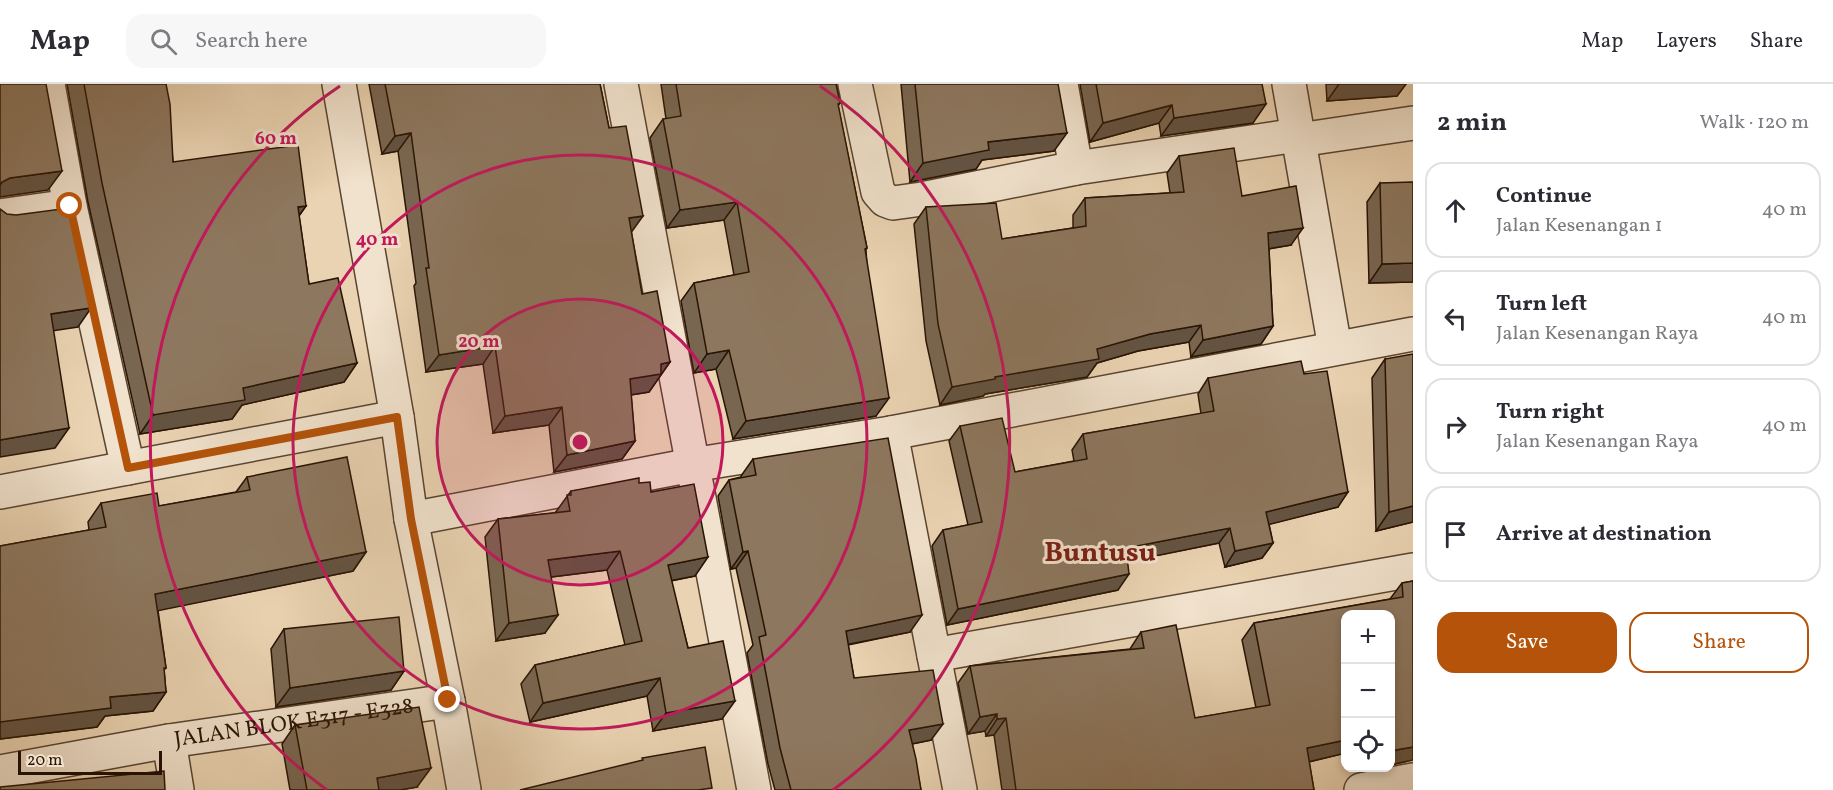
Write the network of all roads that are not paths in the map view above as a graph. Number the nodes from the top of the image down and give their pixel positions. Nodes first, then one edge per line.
1 (48, 84) edge
2 (339, 84) edge
3 (621, 84) edge
4 (855, 84) edge
5 (1061, 84) edge
6 (1289, 84) edge
7 (1413, 123) edge
8 (1298, 138) junction
9 (1076, 168) junction
10 (70, 206) junction
11 (0, 216) edge
12 (1413, 334) edge
13 (1335, 348) junction
14 (397, 417) junction
15 (891, 433) junction
16 (692, 465) junction
17 (128, 468) junction
18 (0, 492) edge
19 (411, 519) junction
20 (1413, 570) edge
21 (934, 655) junction
22 (448, 700) junction
23 (169, 741) junction
24 (0, 772) edge
25 (1413, 780) edge
26 (177, 790) edge
27 (464, 790) edge
28 (754, 790) edge
29 (960, 790) edge
30 (1361, 790) edge

1 - 10 street
2 - 14 street
3 - 16 street
4 - 9 street
5 - 9 street
6 - 8 street
7 - 8 street
8 - 9 street
8 - 13 street
10 - 11 street
10 - 17 street
12 - 13 street
13 - 15 street
14 - 17 street
14 - 19 street
15 - 16 street
15 - 21 street
16 - 19 street
16 - 28 street
17 - 18 street
19 - 22 street
20 - 21 street
21 - 29 street
22 - 23 street, JALAN BLOK E317 - E328
22 - 27 street
23 - 24 street, JALAN BLOK E317 - E328
23 - 26 street
25 - 30 street

